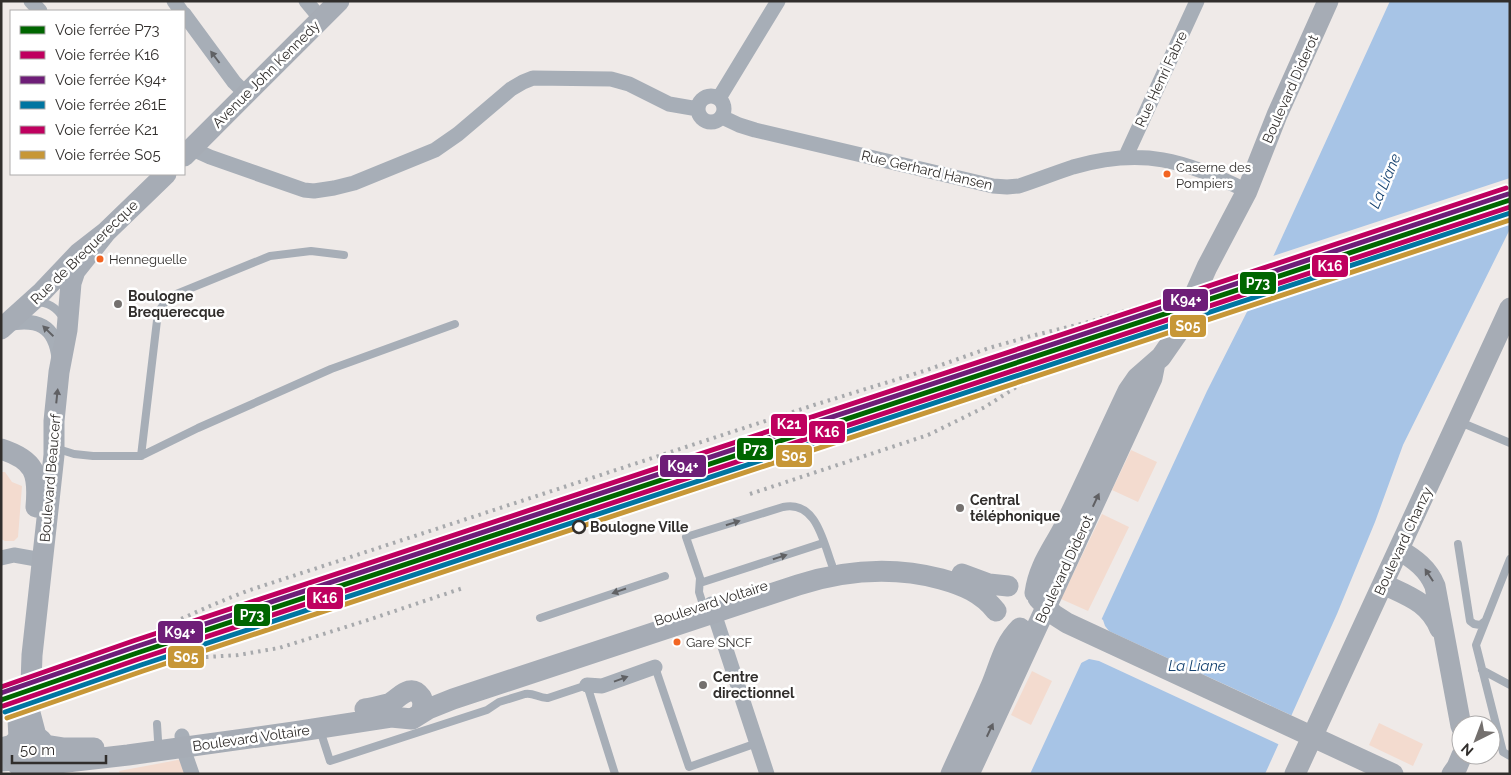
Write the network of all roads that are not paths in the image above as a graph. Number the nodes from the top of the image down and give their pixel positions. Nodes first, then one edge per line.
1 (306, 1) edge
2 (339, 1) edge
3 (778, 1) edge
4 (1198, 1) edge
5 (1328, 1) edge
6 (185, 15) edge
7 (321, 19) junction
8 (246, 94) junction
9 (719, 98) junction
10 (698, 109) junction
11 (722, 117) junction
12 (189, 151) edge
13 (1125, 158) junction
14 (165, 175) edge
15 (1247, 191) junction
16 (106, 232) junction
17 (344, 255) dead end
18 (33, 302) junction
19 (1510, 308) edge
20 (455, 324) dead end
21 (4, 326) edge
22 (67, 330) junction
23 (1155, 363) junction
24 (59, 372) junction
25 (1458, 421) junction
26 (1510, 443) edge
27 (51, 447) junction
28 (2, 449) edge
29 (141, 456) junction
30 (823, 543) junction
31 (1458, 544) dead end
32 (1399, 550) junction
33 (1, 558) edge
34 (36, 559) junction
35 (1510, 559) edge
36 (832, 565) junction
37 (665, 576) dead end
38 (700, 583) junction
39 (1383, 584) junction
40 (1024, 590) junction
41 (709, 610) junction
42 (998, 615) junction
43 (540, 618) dead end
44 (1485, 621) junction
45 (1024, 626) junction
46 (1444, 639) junction
47 (999, 663) junction
48 (655, 667) joint
49 (1482, 670) junction
50 (588, 685) junction
51 (1510, 685) edge
52 (412, 715) junction
53 (1459, 715) edge
54 (318, 723) junction
55 (183, 742) junction
56 (757, 744) junction
57 (1510, 756) edge
58 (25, 757) edge
59 (192, 774) edge
60 (615, 774) edge
61 (767, 774) edge
62 (951, 774) edge
63 (969, 774) edge
64 (1296, 774) edge
65 (1367, 774) edge
66 (1393, 774) edge

1 - 7 street
2 - 7 street, Avenue John Kennedy
3 - 9 street
4 - 13 street, Rue Henri Fabre
5 - 15 street, Boulevard Diderot
8 -> 6 street
7 - 8 street, Avenue John Kennedy
8 - 12 street, Avenue John Kennedy
9 - 10 street
9 - 11 street
10 - 11 street
10 - 12 street
11 - 13 street, Rue Gerhard Hansen
13 - 15 street, Rue Gerhard Hansen
14 - 16 street, Rue de Brequerecque
15 - 23 street, Boulevard Diderot
16 - 18 street, Rue de Brequerecque
16 - 22 street, Boulevard Beaucerf
17 - 29 lane
18 - 21 street, Rue de Brequerecque
18 - 22 lane
19 - 25 street, Boulevard Chanzy
20 - 29 lane
24 -> 21 street
22 - 24 street, Boulevard Beaucerf
23 - 40 street, Boulevard Diderot
63 -> 23 street, Boulevard Diderot
27 -> 24 street, Boulevard Beaucerf
25 - 26 lane
25 - 32 street, Boulevard Chanzy
27 - 28 street
27 - 29 lane
27 - 34 street, Boulevard Beaucerf
28 - 34 street, Boulevard Beaucerf
30 - 36 lane
38 -> 30 lane
38 -> 30 lane
31 - 44 lane
32 - 39 street, Boulevard Chanzy
46 -> 32 street
33 - 34 street
34 - 58 street, Boulevard Beaucerf
35 - 44 lane
36 - 40 street, Boulevard Voltaire
36 - 41 street, Boulevard Voltaire
37 -> 43 lane
38 - 41 lane
39 - 46 street
39 - 64 street, Boulevard Chanzy
40 - 42 street
40 - 45 street
40 - 66 street
41 - 42 street, Boulevard Voltaire
41 - 52 street, Boulevard Voltaire
41 - 56 street
42 - 45 street
42 - 47 street, Boulevard Diderot
44 - 49 lane
45 - 47 street, Boulevard Diderot
45 - 65 street
46 - 53 street
47 - 62 street, Boulevard Diderot
50 -> 48 street
48 - 56 lane
49 - 51 lane
49 - 57 lane
50 - 52 lane
50 - 60 lane
52 - 54 street, Boulevard Voltaire
52 - 54 lane
54 - 55 street, Boulevard Voltaire
55 - 58 street, Boulevard Voltaire
55 - 58 street, Boulevard Voltaire
55 - 59 street
56 - 61 street

